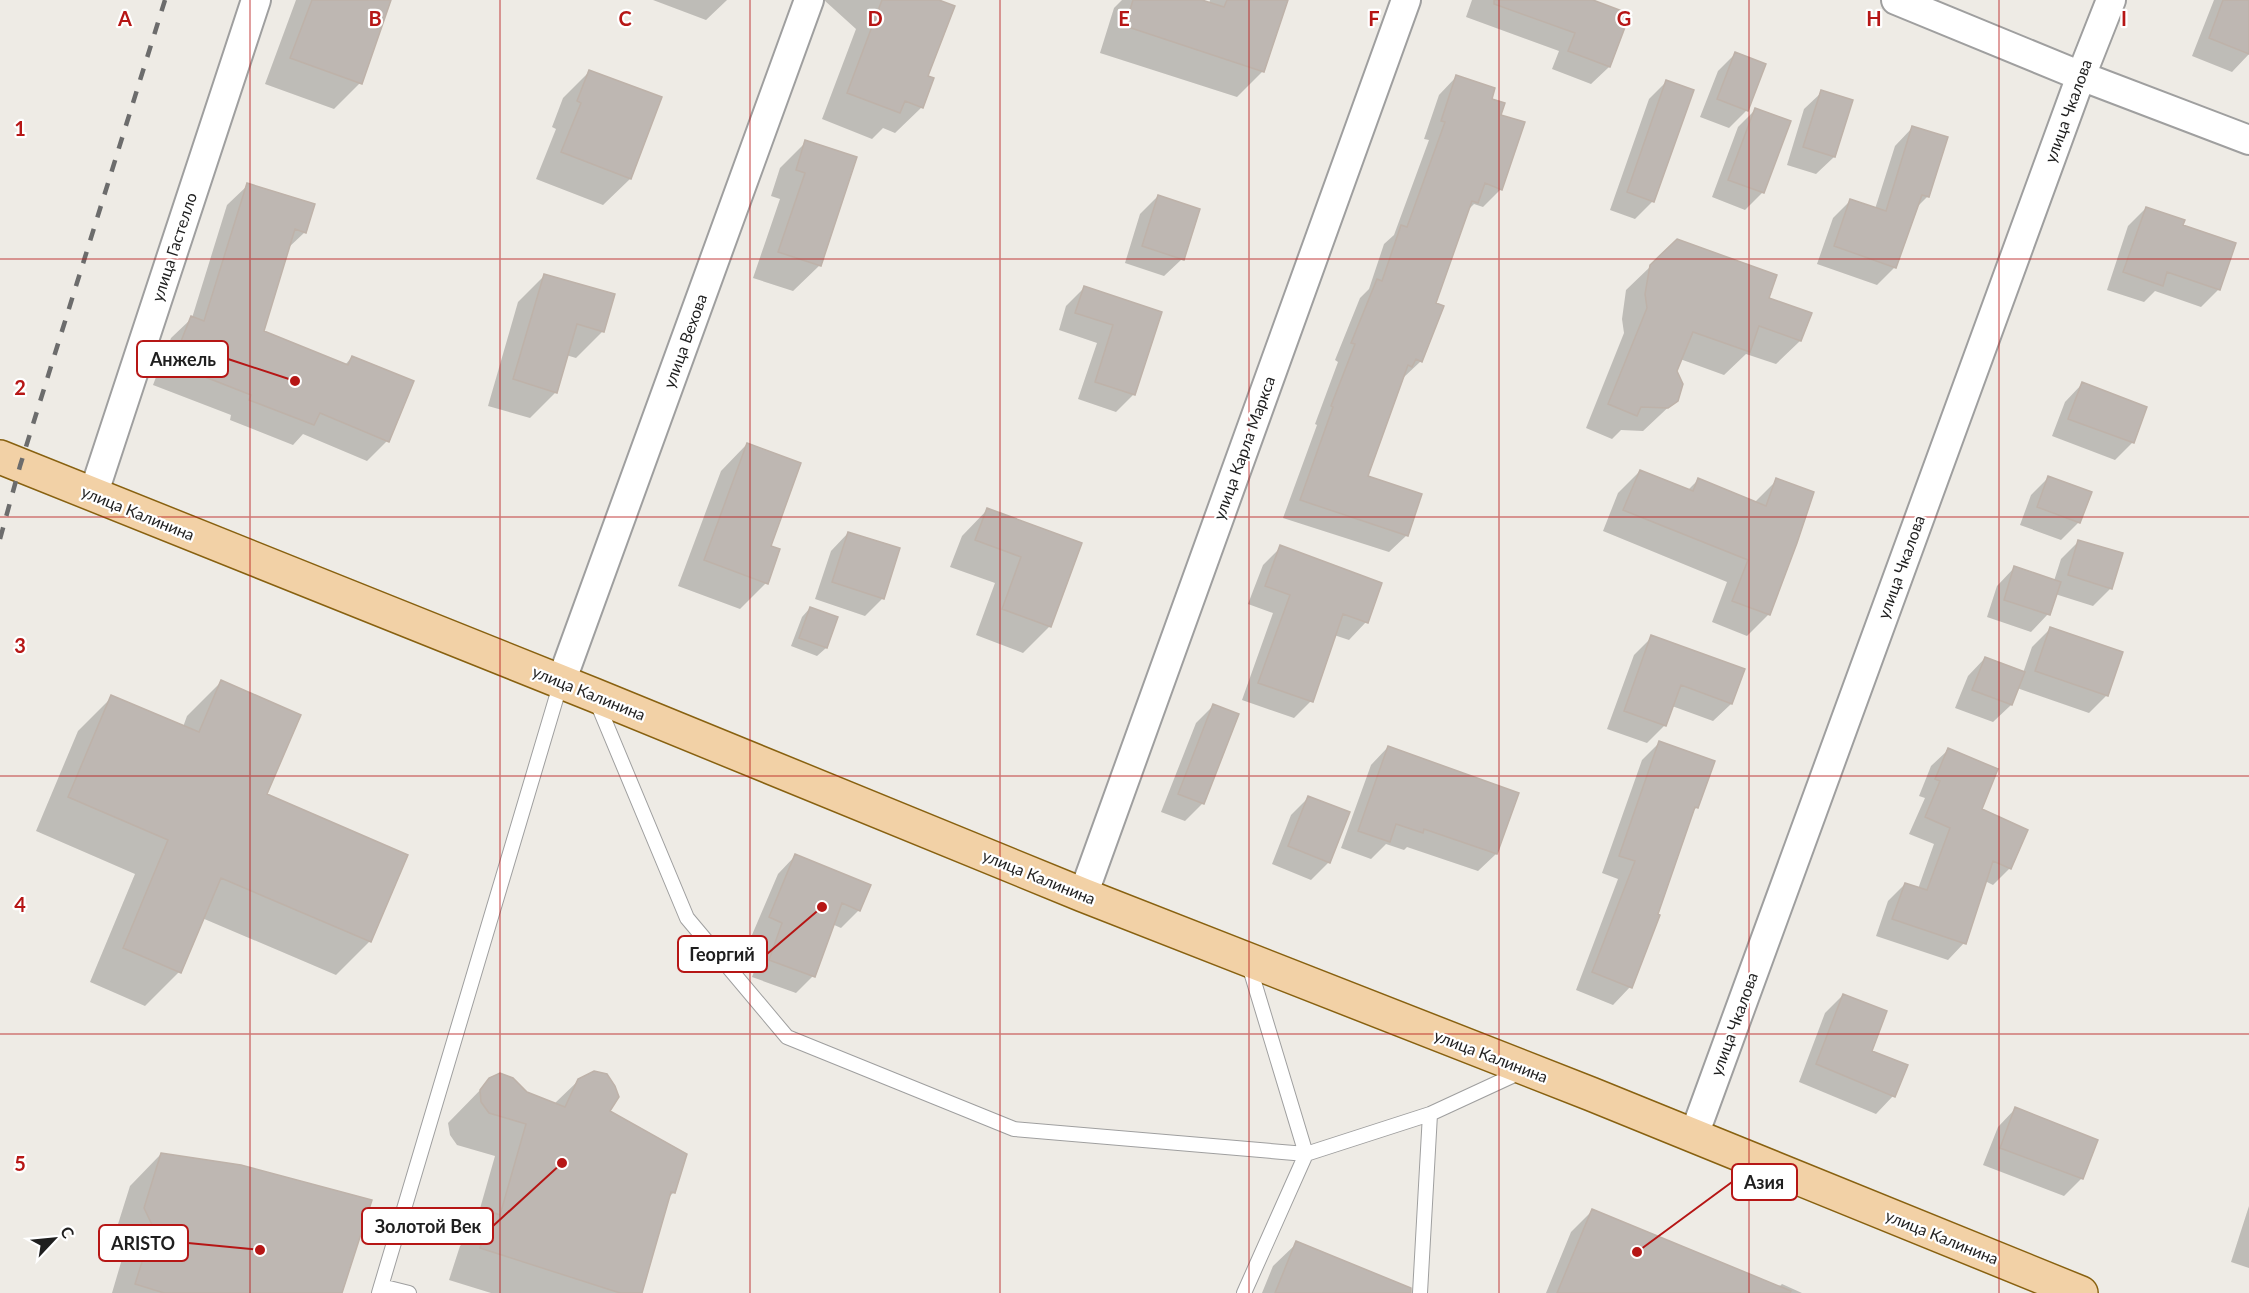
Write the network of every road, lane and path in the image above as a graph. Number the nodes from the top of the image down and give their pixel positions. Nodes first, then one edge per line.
1 (256, 0) edge
2 (809, 0) edge
3 (1406, 0) edge
4 (1896, 0) edge
5 (2111, 0) edge
6 (2081, 76) junction
7 (2249, 140) edge
8 (0, 457) edge
9 (93, 495) junction
10 (561, 682) junction
11 (594, 695) junction
12 (1083, 895) junction
13 (1248, 960) junction
14 (1527, 1070) junction
15 (1430, 1114) junction
16 (1694, 1136) junction
17 (1306, 1154) junction
18 (380, 1289) edge
19 (409, 1293) edge
20 (1244, 1293) edge
21 (1420, 1293) edge
22 (2081, 1293) edge

1 - 9 street, улица Гастелло
2 - 10 street, улица Вехова
3 - 12 street, улица Карла Маркса
4 - 6 street
5 - 6 street, улица Чкалова
6 - 7 street
6 - 16 street, улица Чкалова
8 - 9 main road, улица Калинина
9 - 10 main road, улица Калинина
10 - 11 main road, улица Калинина
10 - 18 lane
11 - 12 main road, улица Калинина
11 - 17 lane
12 - 13 main road, улица Калинина
13 - 14 main road, улица Калинина
13 - 17 lane
14 - 15 lane
14 - 16 main road, улица Калинина
15 - 17 lane
15 - 21 lane
16 - 22 main road, улица Калинина
17 - 20 lane
18 - 19 lane

